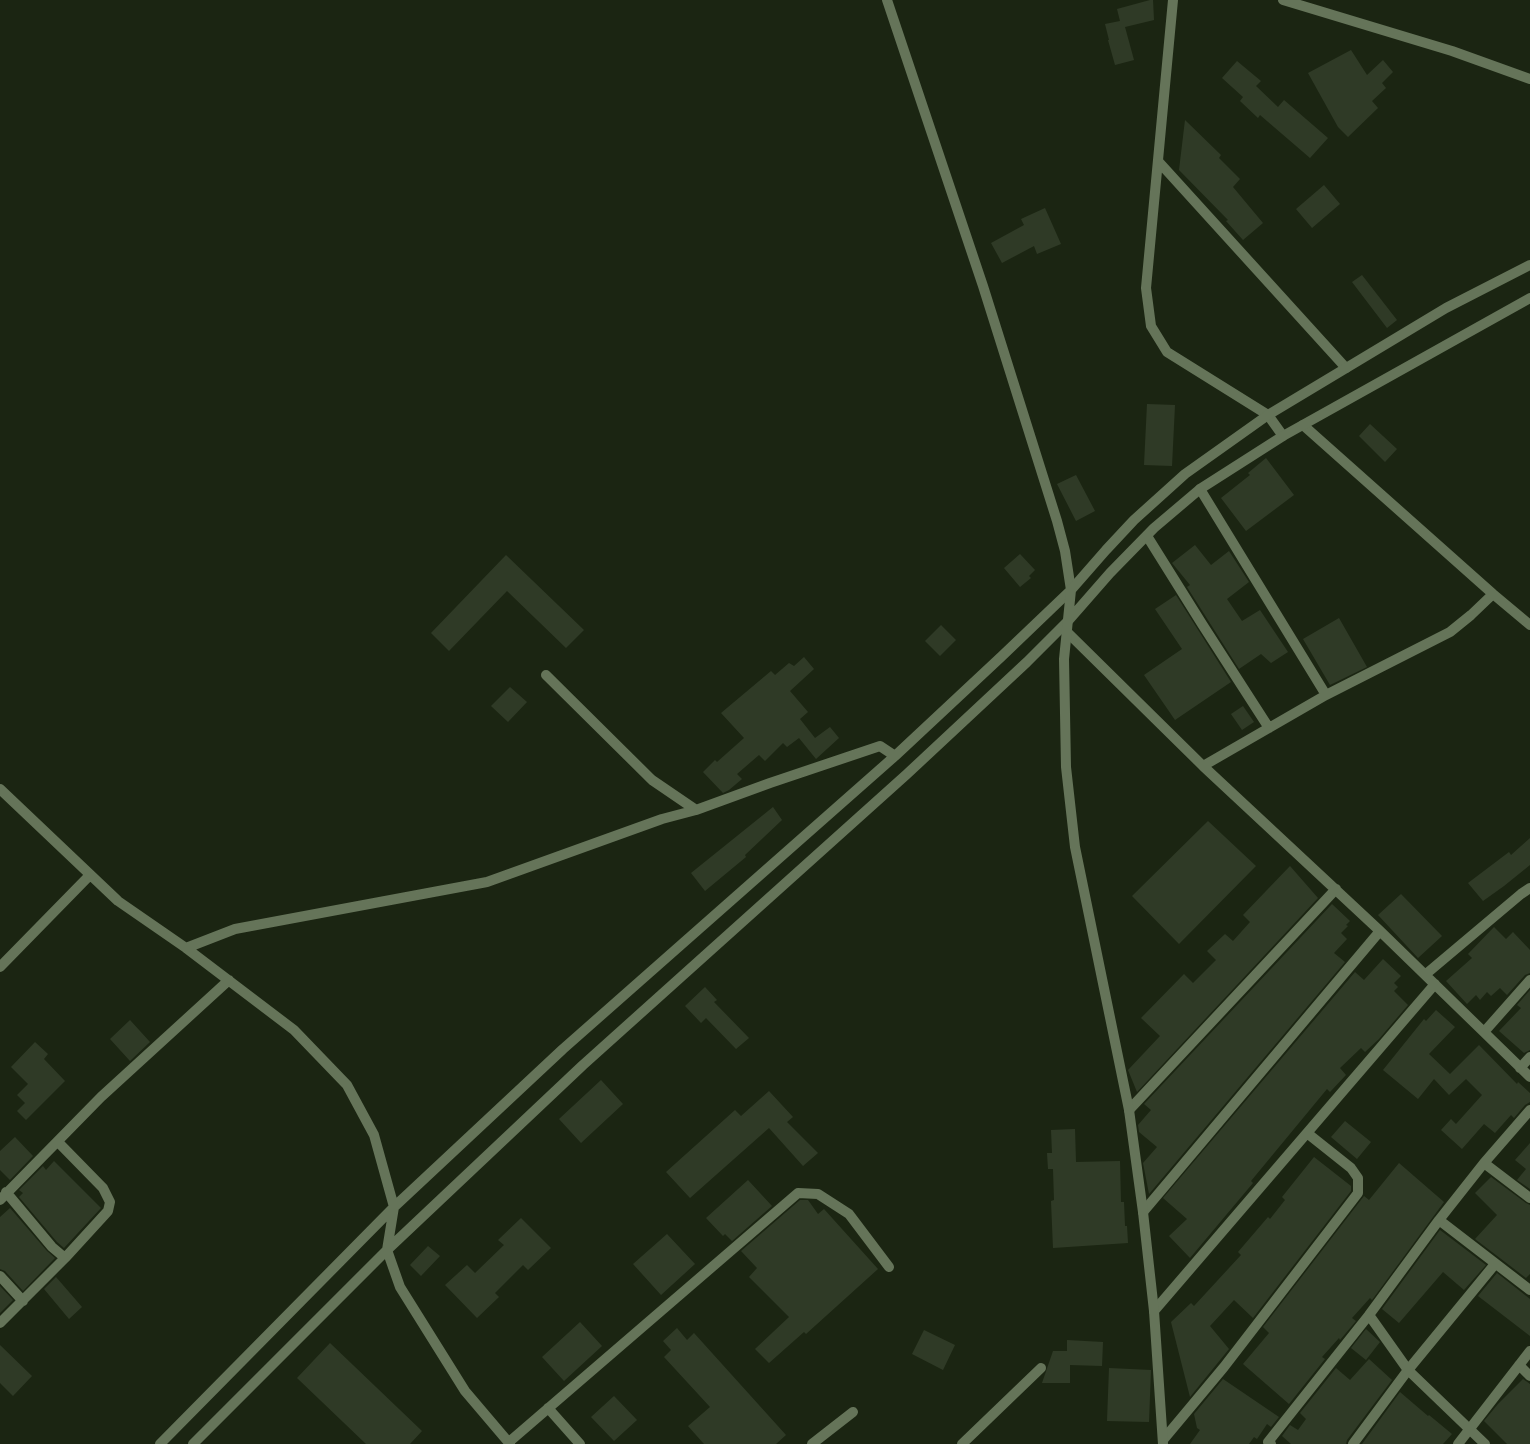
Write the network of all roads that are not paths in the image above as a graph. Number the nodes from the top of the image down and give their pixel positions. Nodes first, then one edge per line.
1 (887, 0) edge
2 (1173, 0) edge
3 (1283, 0) edge
4 (1530, 79) edge
5 (1158, 161) junction
6 (1530, 266) edge
7 (1530, 298) edge
8 (1346, 368) junction
9 (1268, 415) junction
10 (1303, 425) junction
11 (1284, 436) junction
12 (1200, 489) junction
13 (1147, 536) junction
14 (1071, 590) junction
15 (1493, 594) junction
16 (1068, 622) junction
17 (1530, 625) edge
18 (1068, 633) junction
19 (546, 674) dead end
20 (1326, 694) junction
21 (1269, 728) junction
22 (894, 756) junction
23 (1203, 766) junction
24 (0, 789) edge
25 (696, 810) junction
26 (90, 875) junction
27 (1530, 888) edge
28 (1336, 889) junction
29 (1380, 931) junction
30 (186, 948) junction
31 (0, 966) edge
32 (1426, 974) junction
33 (229, 980) junction
34 (1530, 980) edge
35 (1435, 984) junction
36 (1484, 1032) junction
37 (1530, 1057) edge
38 (1520, 1068) junction
39 (1530, 1077) edge
40 (1130, 1110) junction
41 (1530, 1110) edge
42 (1307, 1133) junction
43 (58, 1142) junction
44 (1484, 1162) junction
45 (3, 1196) edge
46 (1530, 1198) edge
47 (394, 1207) junction
48 (1143, 1212) junction
49 (1439, 1220) junction
50 (387, 1250) junction
51 (65, 1258) junction
52 (1495, 1264) junction
53 (889, 1267) dead end
54 (0, 1276) edge
55 (1530, 1290) edge
56 (23, 1301) junction
57 (1154, 1311) junction
58 (1369, 1314) junction
59 (0, 1323) edge
60 (1530, 1351) edge
61 (1519, 1365) junction
62 (1041, 1368) dead end
63 (1408, 1370) junction
64 (1530, 1376) edge
65 (548, 1408) junction
66 (853, 1412) dead end
67 (1469, 1429) junction
68 (1163, 1442) edge
69 (510, 1443) edge
70 (160, 1444) edge
71 (193, 1444) edge
72 (580, 1444) edge
73 (812, 1444) edge
74 (962, 1444) edge
75 (1271, 1444) edge
76 (1353, 1444) edge
77 (1458, 1444) edge
78 (1485, 1444) edge

1 - 14 street
2 - 5 street
3 - 4 street
5 - 8 street
5 - 9 street
6 - 8 street
7 - 10 street
8 - 9 street
9 - 11 street
9 - 14 street
10 - 11 street
10 - 15 street
11 - 12 street
12 - 13 street
12 - 20 street
13 - 16 street
13 - 21 street
14 - 16 street
14 - 22 street
15 - 17 street
15 - 20 street
16 - 18 street
16 - 50 street
18 - 23 street
18 - 40 street
19 - 25 street
20 - 21 street
21 - 23 street
22 - 25 street
22 - 47 street
23 - 28 street
24 - 26 street
25 - 30 street
26 - 30 street
26 - 31 street
27 - 32 street
28 - 29 street
28 - 40 street
29 - 32 street
29 - 48 street
30 - 33 street
32 - 35 street
33 - 43 street
33 - 47 street
34 - 36 street
35 - 36 street
35 - 42 street
36 - 38 street
37 - 38 street
38 - 39 street
40 - 48 street
41 - 44 street
42 - 57 street
42 - 68 street
43 - 45 street
43 - 51 street
44 - 46 street
44 - 49 street
45 - 51 street
47 - 50 street
47 - 70 street
48 - 57 street
49 - 52 street
49 - 58 street
50 - 69 street
50 - 71 street
51 - 56 street
52 - 55 street
52 - 63 street
53 - 65 street
54 - 56 street
56 - 59 street
57 - 68 street
58 - 63 street
58 - 75 street
60 - 61 street
61 - 64 street
61 - 67 street
62 - 74 street
63 - 67 street
63 - 76 street
65 - 69 street
65 - 72 street
66 - 73 street
67 - 77 street
67 - 78 street

